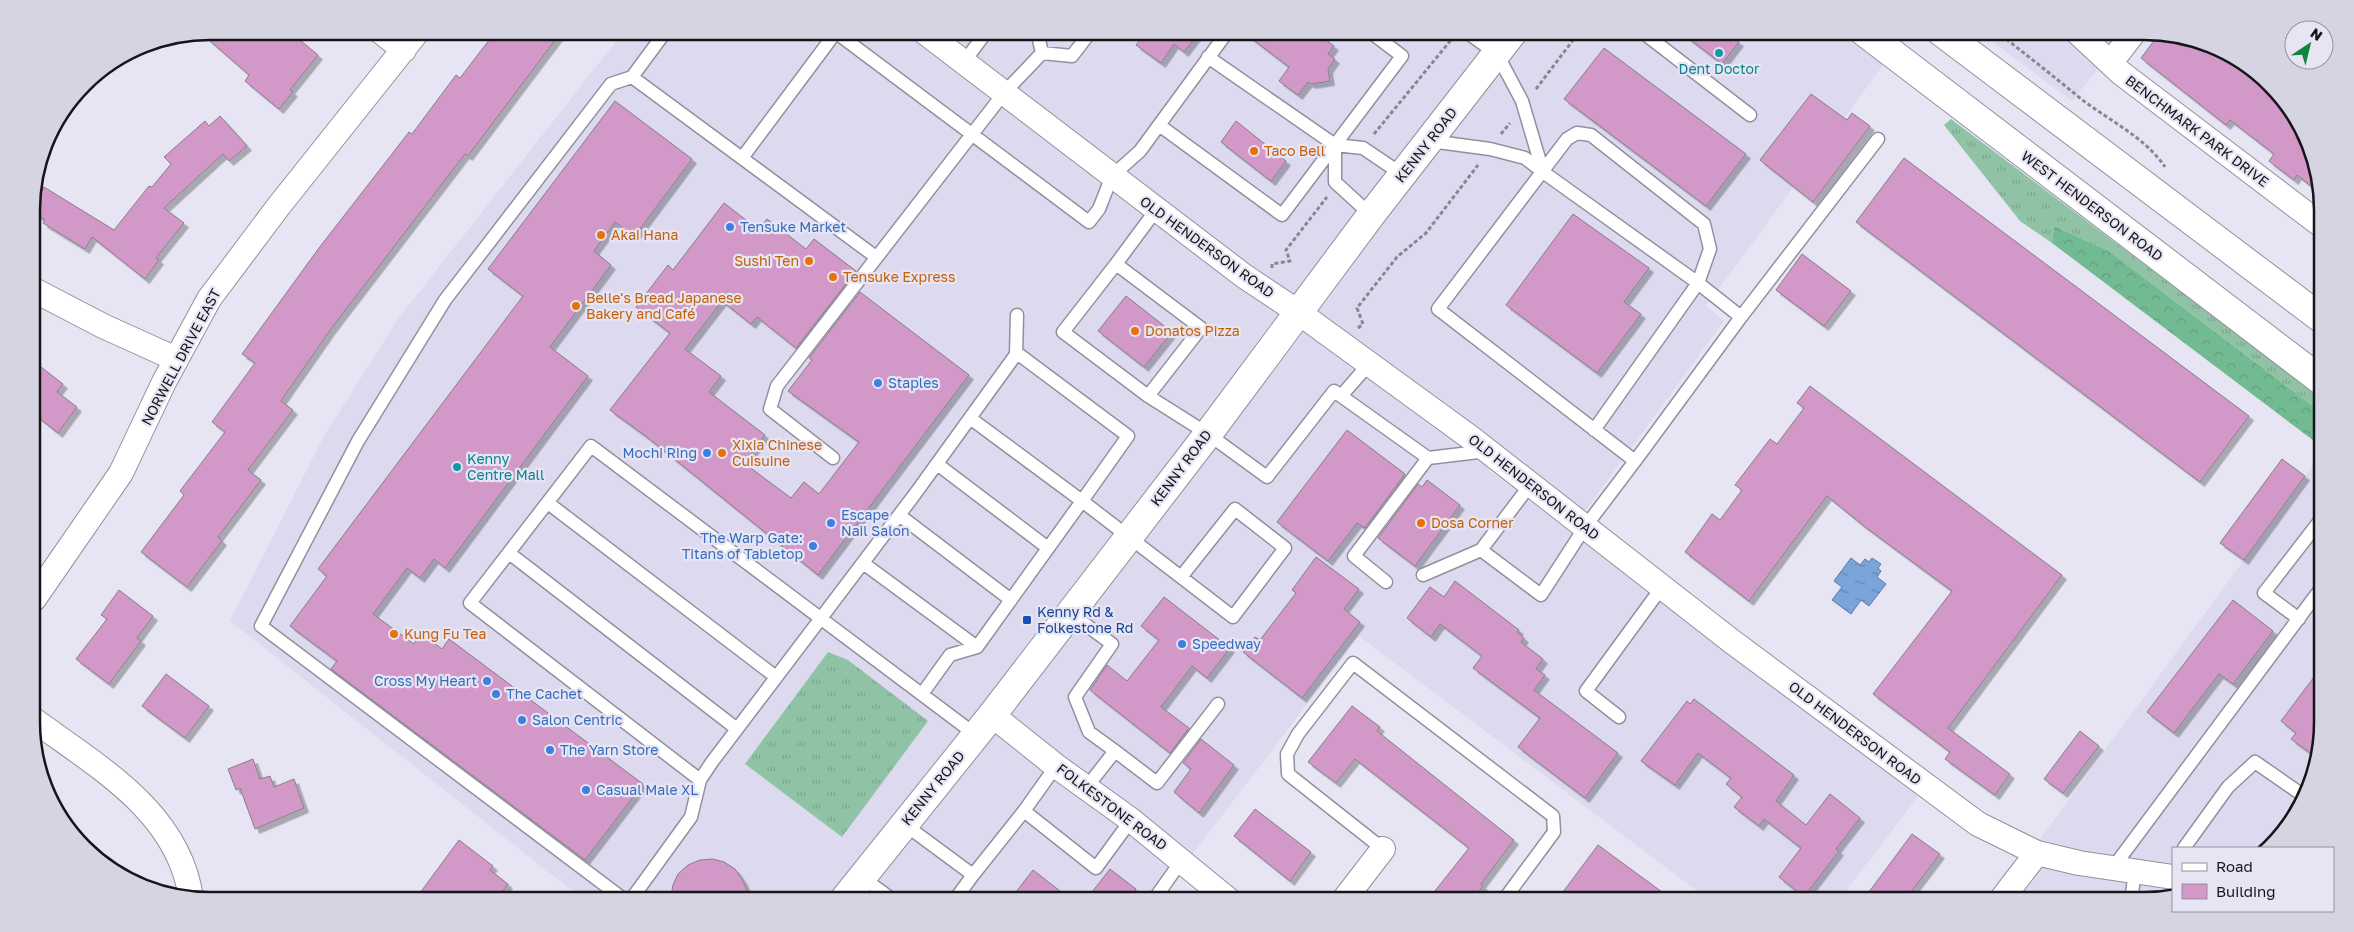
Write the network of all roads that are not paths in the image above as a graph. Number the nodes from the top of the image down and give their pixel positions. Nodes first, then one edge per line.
1 (391, 40) edge
2 (411, 40) edge
3 (659, 40) edge
4 (829, 40) edge
5 (846, 40) edge
6 (935, 40) edge
7 (980, 40) edge
8 (1040, 40) edge
9 (1084, 40) edge
10 (1221, 40) edge
11 (1381, 40) edge
12 (1478, 40) edge
13 (1507, 40) edge
14 (1653, 40) edge
15 (1875, 40) edge
16 (1952, 40) edge
17 (2086, 40) edge
18 (2128, 40) edge
19 (404, 50) junction
20 (1042, 53) junction
21 (1497, 54) junction
22 (1208, 57) junction
23 (964, 62) junction
24 (2111, 62) junction
25 (632, 77) junction
26 (1004, 93) junction
27 (1750, 115) dead end
28 (1159, 125) junction
29 (971, 135) junction
30 (1878, 139) dead end
31 (1430, 141) junction
32 (1334, 145) junction
33 (742, 158) junction
34 (1543, 172) junction
35 (1403, 175) junction
36 (1112, 176) junction
37 (1156, 210) junction
38 (1371, 215) junction
39 (2314, 220) edge
40 (876, 257) junction
41 (1116, 264) junction
42 (1698, 283) junction
43 (40, 293) edge
44 (1298, 312) junction
45 (2314, 313) edge
46 (1016, 315) dead end
47 (1741, 317) junction
48 (1016, 354) junction
49 (176, 359) junction
50 (1369, 364) junction
51 (2314, 374) edge
52 (1148, 396) junction
53 (1341, 396) junction
54 (970, 418) junction
55 (1594, 430) junction
56 (1208, 434) junction
57 (1488, 451) junction
58 (833, 458) dead end
59 (1428, 458) junction
60 (1634, 461) junction
61 (937, 464) junction
62 (1530, 485) junction
63 (1082, 501) junction
64 (548, 503) junction
65 (899, 515) junction
66 (1585, 527) junction
67 (2314, 528) edge
68 (1129, 537) junction
69 (1048, 548) junction
70 (1481, 550) junction
71 (509, 553) junction
72 (863, 563) junction
73 (1423, 576) dead end
74 (1181, 577) junction
75 (1386, 582) dead end
76 (1662, 587) junction
77 (40, 590) edge
78 (2314, 598) edge
79 (1011, 600) junction
80 (1070, 613) junction
81 (821, 618) junction
82 (2299, 619) junction
83 (977, 647) junction
84 (776, 677) junction
85 (922, 694) junction
86 (1218, 704) dead end
87 (1619, 717) dead end
88 (40, 725) edge
89 (984, 725) junction
90 (737, 729) junction
91 (1115, 751) junction
92 (1056, 766) junction
93 (700, 780) junction
94 (1086, 788) junction
95 (2298, 792) edge
96 (1024, 811) junction
97 (1131, 820) junction
98 (904, 824) junction
99 (2185, 847) edge
100 (1383, 850) joint
101 (2037, 853) junction
102 (1182, 860) junction
103 (2112, 869) junction
104 (2135, 872) junction
105 (2170, 872) edge
106 (973, 875) junction
107 (862, 877) junction
108 (190, 891) edge
109 (614, 892) edge
110 (637, 892) edge
111 (851, 892) edge
112 (882, 892) edge
113 (961, 892) edge
114 (1159, 892) edge
115 (1220, 892) edge
116 (1350, 892) edge
117 (1510, 892) edge
118 (2008, 892) edge
119 (2132, 892) edge

1 - 19 street
2 - 19 street, NORWELL DRIVE EAST
3 - 25 lane
4 - 33 lane
5 - 29 lane
6 - 23 street, OLD HENDERSON ROAD
7 - 23 lane
8 - 20 lane
9 - 20 lane
10 - 22 lane
11 - 32 lane
12 - 21 lane
13 - 21 main road, KENNY ROAD
14 - 27 lane
15 - 51 main road, WEST HENDERSON ROAD
16 - 45 main road
17 - 24 street, BENCHMARK PARK DRIVE
18 - 24 street
19 - 49 street, NORWELL DRIVE EAST
20 - 26 lane
21 - 31 main road, KENNY ROAD
21 - 34 lane
22 - 28 lane
22 - 32 lane
23 - 26 street, OLD HENDERSON ROAD
24 - 39 street, BENCHMARK PARK DRIVE
25 - 33 lane
25 - 109 lane
26 - 29 lane
26 - 36 street, OLD HENDERSON ROAD
28 - 32 lane
28 - 36 lane
29 - 36 lane
29 - 40 lane
30 - 47 lane
31 - 34 lane
31 - 35 main road, KENNY ROAD
32 - 35 lane
32 - 38 lane
33 - 40 lane
34 - 42 lane
34 - 42 lane
34 - 55 lane
35 - 38 main road, KENNY ROAD
36 - 37 street, OLD HENDERSON ROAD
37 - 41 lane
37 - 44 street, OLD HENDERSON ROAD
38 - 44 main road, KENNY ROAD
40 - 58 lane
41 - 52 lane
41 - 52 lane
42 - 47 lane
42 - 55 lane
43 - 49 street
44 - 50 street, OLD HENDERSON ROAD
44 - 56 main road, KENNY ROAD
46 - 48 lane
47 - 60 lane
48 - 54 lane
48 - 63 lane
49 - 77 street, NORWELL DRIVE EAST
50 - 53 lane
50 - 57 street, OLD HENDERSON ROAD
52 - 56 lane
53 - 56 lane
53 - 59 lane
54 - 61 lane
54 - 63 lane
55 - 60 lane
56 - 68 main road, KENNY ROAD
57 - 59 lane
57 - 62 street, OLD HENDERSON ROAD
59 - 75 lane
60 - 66 lane
61 - 65 lane
61 - 69 lane
62 - 66 street, OLD HENDERSON ROAD
62 - 70 lane
63 - 68 lane
63 - 69 lane
64 - 71 lane
64 - 81 lane
64 - 84 lane
65 - 72 lane
65 - 79 lane
66 - 70 lane
66 - 76 street, OLD HENDERSON ROAD
67 - 82 lane
68 - 74 lane
68 - 80 main road, KENNY ROAD
69 - 79 lane
70 - 73 lane
71 - 90 lane
71 - 93 lane
72 - 81 lane
72 - 83 lane
74 - 74 lane
76 - 87 lane
76 - 101 street, OLD HENDERSON ROAD
78 - 82 lane
79 - 83 lane
80 - 89 main road, KENNY ROAD
80 - 91 lane
81 - 84 lane
81 - 85 lane
82 - 103 lane
83 - 85 lane
84 - 90 lane
85 - 89 lane
86 - 91 lane
88 - 108 street
89 - 92 street, FOLKESTONE ROAD
89 - 98 main road, KENNY ROAD
90 - 93 lane
91 - 94 lane
92 - 94 street, FOLKESTONE ROAD
92 - 96 lane
93 - 110 lane
94 - 97 street, FOLKESTONE ROAD
95 - 99 lane
96 - 97 lane
96 - 106 lane
97 - 102 street, FOLKESTONE ROAD
98 - 106 lane
98 - 107 main road, KENNY ROAD
100 - 116 street
100 - 117 lane
101 - 103 street, OLD HENDERSON ROAD
101 - 118 street
102 - 114 lane
102 - 115 street, FOLKESTONE ROAD
103 - 104 street, OLD HENDERSON ROAD
104 - 105 street, OLD HENDERSON ROAD
104 - 119 lane
106 - 113 lane
107 - 111 main road, KENNY ROAD
107 - 112 lane

